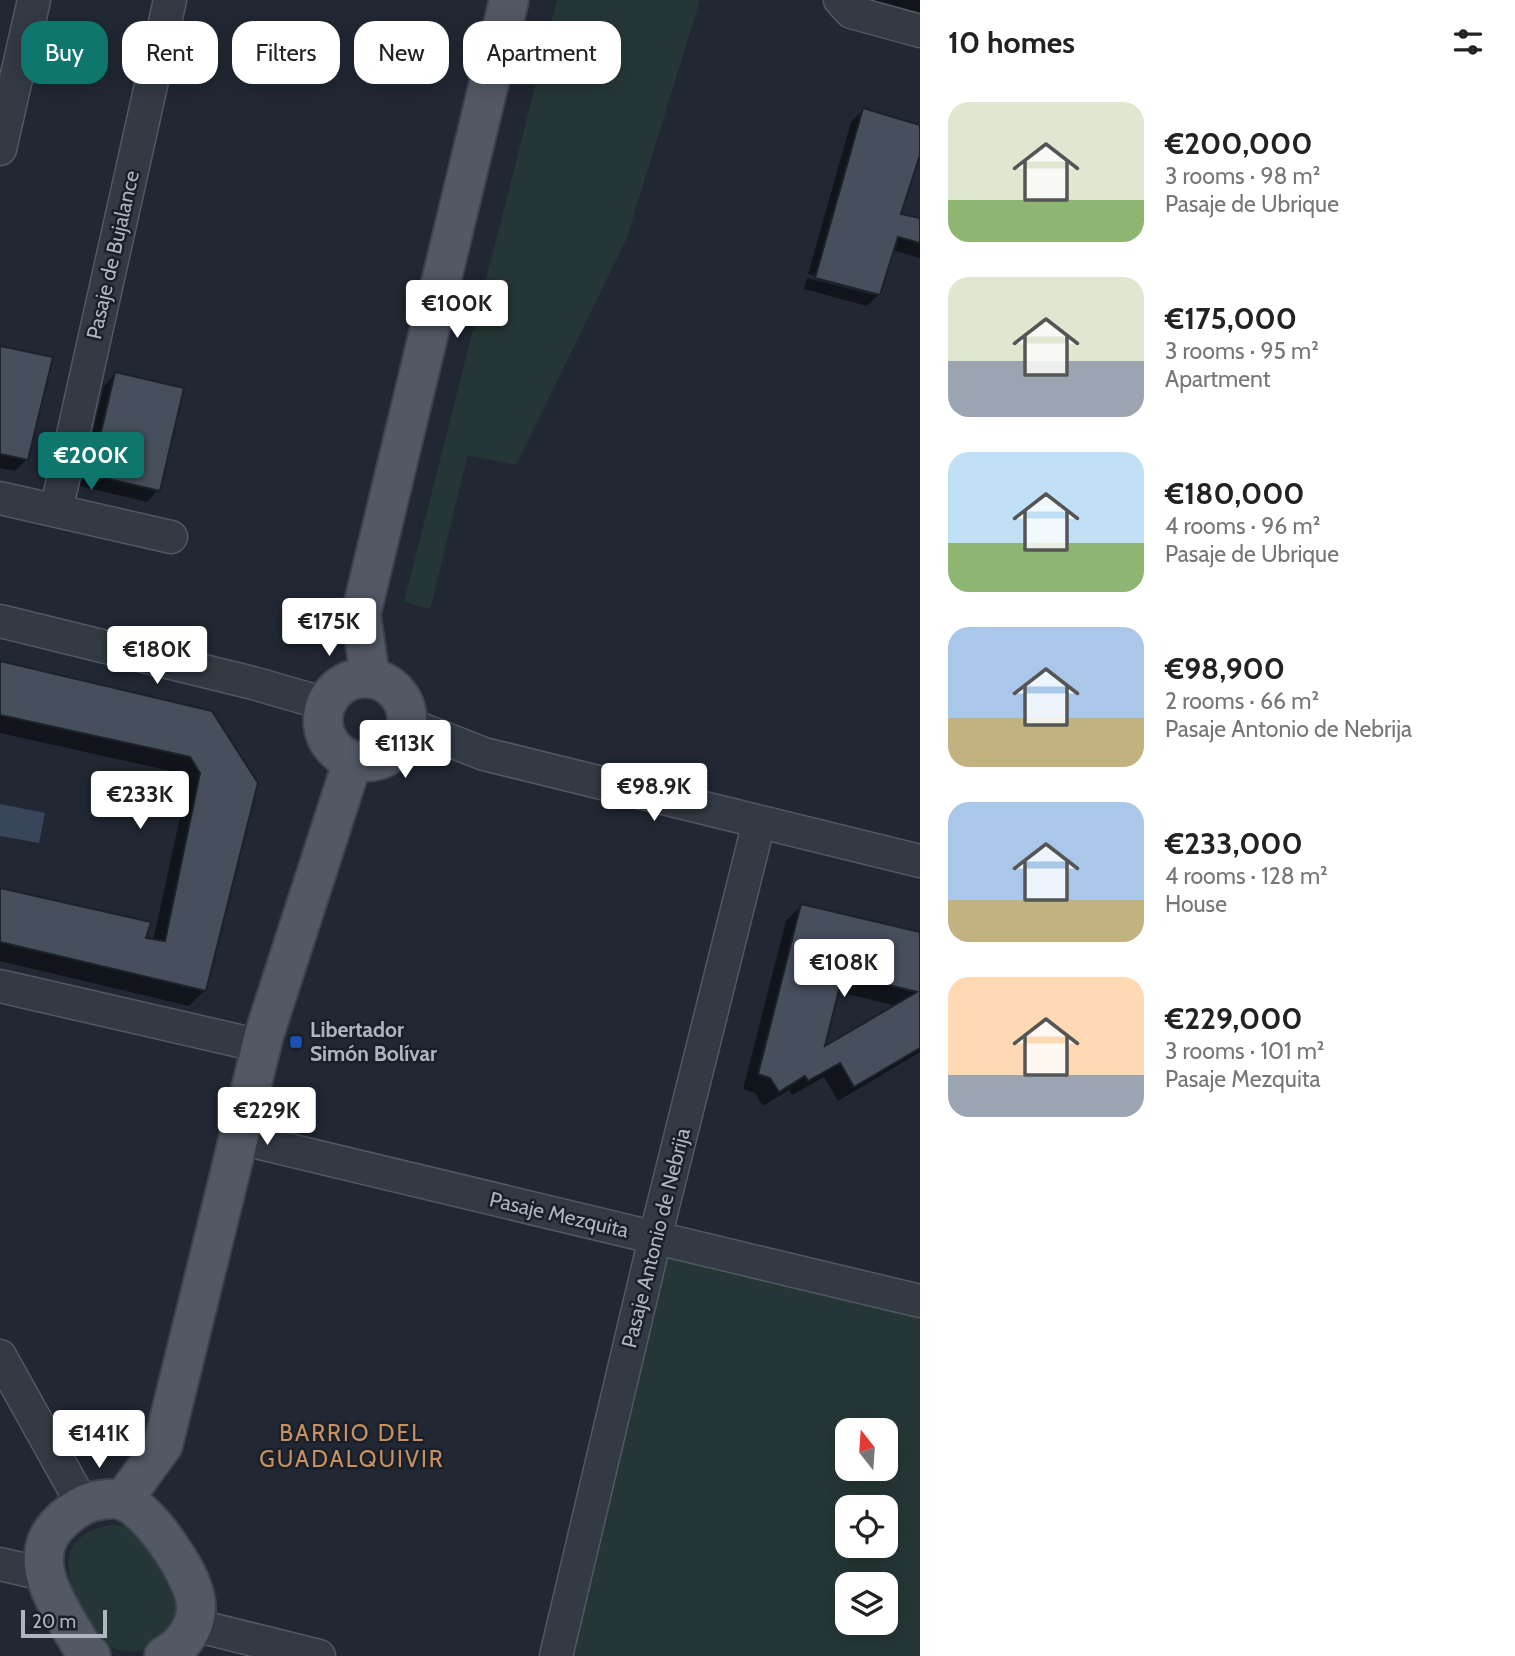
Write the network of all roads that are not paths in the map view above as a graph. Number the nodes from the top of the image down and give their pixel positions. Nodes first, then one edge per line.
1 (34, 0) edge
2 (170, 0) edge
3 (509, 0) edge
4 (839, 0) edge
5 (920, 30) edge
6 (0, 149) edge
7 (0, 498) edge
8 (57, 510) junction
9 (171, 537) dead end
10 (0, 621) edge
11 (370, 678) junction
12 (326, 704) junction
13 (408, 724) junction
14 (353, 760) junction
15 (759, 822) junction
16 (920, 862) edge
17 (0, 986) edge
18 (261, 1046) junction
19 (239, 1138) junction
20 (655, 1238) junction
21 (920, 1301) edge
22 (0, 1356) edge
23 (123, 1500) junction
24 (83, 1505) junction
25 (0, 1564) edge
26 (43, 1574) junction
27 (194, 1625) junction
28 (91, 1656) edge
29 (164, 1656) edge
30 (319, 1656) edge
31 (556, 1656) edge

1 - 6 street
2 - 8 street, Pasaje de Bujalance
3 - 11 main road
4 - 5 street
7 - 8 street
8 - 9 street
10 - 12 street
11 - 12 main road
11 - 13 main road
12 - 14 main road
13 - 14 main road
13 - 15 street
14 - 18 main road
15 - 16 street
15 - 20 street, Pasaje Antonio de Nebrija
17 - 18 street
18 - 19 main road
19 - 20 street, Pasaje Mezquita
19 - 23 main road
20 - 21 street, Pasaje Mezquita
20 - 31 street, Pasaje Antonio de Nebrija
22 - 24 street
23 - 24 main road
23 - 27 main road
24 - 26 main road
25 - 26 street
26 - 28 main road
27 - 29 main road
27 - 30 street

